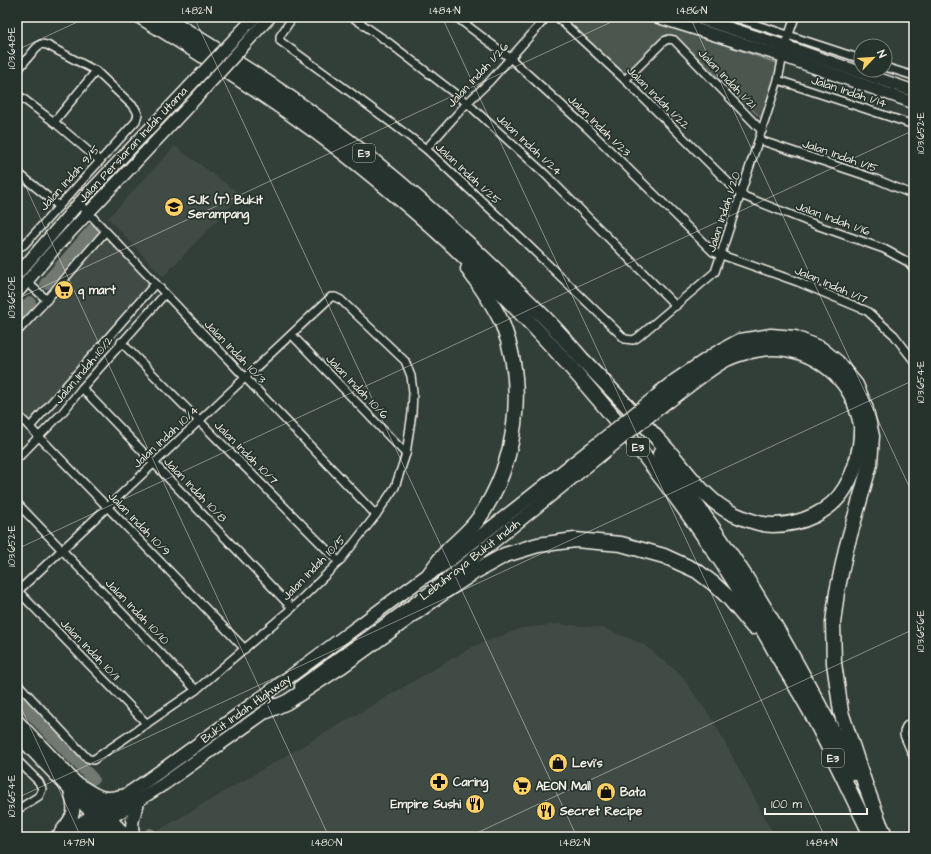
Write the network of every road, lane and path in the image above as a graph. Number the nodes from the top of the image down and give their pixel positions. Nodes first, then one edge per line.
1 (141, 17) edge
2 (164, 17) edge
3 (270, 17) edge
4 (293, 17) edge
5 (352, 17) edge
6 (458, 17) edge
7 (547, 17) edge
8 (557, 17) edge
9 (657, 17) edge
10 (695, 17) edge
11 (733, 17) edge
12 (795, 17) edge
13 (252, 20) edge
14 (785, 46) junction
15 (510, 58) junction
16 (853, 58) edge
17 (893, 69) edge
18 (17, 71) edge
19 (96, 71) junction
20 (914, 76) edge
21 (625, 80) junction
22 (778, 80) junction
23 (914, 91) edge
24 (17, 94) edge
25 (467, 103) junction
26 (914, 103) edge
27 (54, 122) junction
28 (914, 125) edge
29 (762, 131) junction
30 (759, 140) junction
31 (426, 149) junction
32 (100, 161) junction
33 (17, 172) edge
34 (741, 195) junction
35 (914, 195) edge
36 (79, 203) junction
37 (59, 206) junction
38 (88, 213) junction
39 (105, 232) junction
40 (54, 241) junction
41 (448, 242) junction
42 (18, 248) edge
43 (722, 256) junction
44 (914, 256) edge
45 (17, 262) edge
46 (908, 262) junction
47 (914, 269) edge
48 (17, 274) edge
49 (22, 283) edge
50 (155, 284) junction
51 (17, 293) edge
52 (165, 294) junction
53 (331, 297) joint
54 (47, 300) junction
55 (676, 306) junction
56 (17, 332) edge
57 (292, 335) junction
58 (633, 340) joint
59 (121, 342) junction
60 (96, 350) junction
61 (106, 360) junction
62 (914, 361) edge
63 (244, 378) junction
64 (82, 388) junction
65 (664, 397) junction
66 (621, 400) junction
67 (17, 414) edge
68 (200, 422) junction
69 (30, 427) junction
70 (40, 438) junction
71 (406, 454) junction
72 (595, 454) junction
73 (17, 459) edge
74 (153, 464) junction
75 (17, 503) edge
76 (107, 506) junction
77 (376, 515) junction
78 (62, 549) junction
79 (339, 562) junction
80 (430, 573) junction
81 (17, 591) edge
82 (292, 608) junction
83 (245, 649) junction
84 (792, 681) junction
85 (17, 683) edge
86 (196, 690) junction
87 (266, 711) junction
88 (17, 720) edge
89 (914, 721) edge
90 (147, 724) junction
91 (17, 735) edge
92 (914, 758) edge
93 (17, 760) edge
94 (74, 787) junction
95 (135, 796) junction
96 (17, 810) edge
97 (102, 817) junction
98 (879, 822) junction
99 (56, 837) edge
100 (80, 837) edge
101 (89, 837) edge
102 (104, 837) edge
103 (114, 837) edge
104 (128, 837) edge
105 (134, 837) edge
106 (872, 837) edge
107 (886, 837) edge

1 - 41 highway, E3
2 - 66 highway, E3
3 - 38 main road, Jalan Persiaran Indah Utama, bridge
4 - 31 street, Jalan Indah 1/25
5 - 25 street, Jalan Indah 1/24
6 - 15 street, Jalan Indah 1/23
7 - 15 street, Jalan Indah 1/26
8 - 21 street, Jalan Indah 1/22
9 - 14 main road
10 - 14 main road
11 - 14 street
12 - 14 street, Jalan Indah 1/20
13 - 36 main road, Jalan Persiaran Indah Utama, bridge
14 - 16 street
14 - 22 street, Jalan Indah 1/20
14 - 23 main road
14 - 26 main road
15 - 25 street, Jalan Indah 1/26
15 - 43 street, Jalan Indah 1/23
17 - 20 street
18 - 19 street
19 - 27 street
19 - 32 street, Jalan Indah 9/5
21 - 29 street, Jalan Indah 1/21
21 - 34 street, Jalan Indah 1/22
22 - 28 street, Jalan Indah 1/14
22 - 29 street, Jalan Indah 1/20
24 - 27 street
25 - 31 street, Jalan Indah 1/26
25 - 55 street, Jalan Indah 1/24
27 - 32 street
29 - 30 street, Jalan Indah 1/20
30 - 34 street, Jalan Indah 1/20
30 - 35 street, Jalan Indah 1/15
31 - 58 street, Jalan Indah 1/25
32 - 37 street, Jalan Indah 9/5
33 - 37 street
34 - 43 street, Jalan Indah 1/20
34 - 46 street, Jalan Indah 1/16
36 - 38 street, Jalan Indah 10/3
36 - 40 main road, Jalan Persiaran Indah Utama
37 - 42 street, Jalan Indah 9/5
38 - 39 street, Jalan Indah 10/3
38 - 40 main road, Jalan Persiaran Indah Utama
39 - 50 street, Jalan Indah 10/3
39 - 54 street
40 - 45 main road
40 - 48 main road
40 - 49 main road, Jalan Persiaran Indah Utama
41 - 80 highway
41 - 84 highway, E3
43 - 55 street, Jalan Indah 1/20
43 - 62 street, Jalan Indah 1/17
44 - 46 street
46 - 47 street, Jalan Indah 1/16
48 - 49 main road
49 - 51 main road, Jalan Persiaran Indah Utama
49 - 54 street
50 - 52 street, Jalan Indah 10/3
50 - 60 street
52 - 59 street, Jalan Indah 10/2
52 - 63 street, Jalan Indah 10/3
53 - 57 street, Jalan Indah 10/4
53 - 71 street, Jalan Indah 10/5
54 - 56 street
55 - 58 street, Jalan Indah 1/20
57 - 63 street, Jalan Indah 10/4
57 - 71 street, Jalan Indah 10/6
59 - 61 street, Jalan Indah 10/2
59 - 68 street, Jalan Indah 10/7
60 - 61 street
60 - 69 street
61 - 64 street, Jalan Indah 10/2
63 - 68 street, Jalan Indah 10/4
63 - 77 street, Jalan Indah 10/3
64 - 70 street, Jalan Indah 10/2
64 - 74 street, Jalan Indah 10/8
65 - 66 highway
65 - 72 highway, Lebuhraya Bukit Indah, bridge
65 - 98 highway
66 - 98 highway, E3
67 - 69 street, Jalan Indah 10/9
68 - 74 street, Jalan Indah 10/4
68 - 79 street, Jalan Indah 10/7
69 - 70 street, Jalan Indah 10/9
70 - 73 street, Jalan Indah 10/2
70 - 76 street, Jalan Indah 10/9
71 - 77 street, Jalan Indah 10/5
72 - 80 highway, Lebuhraya Bukit Indah
72 - 87 highway, Lebuhraya Bukit Indah
74 - 76 street, Jalan Indah 10/4
74 - 82 street, Jalan Indah 10/8
75 - 78 street, Jalan Indah 10/10
76 - 78 street, Jalan Indah 10/4
76 - 83 street, Jalan Indah 10/9
77 - 79 street, Jalan Indah 10/5
78 - 81 street, Jalan Indah 10/4
78 - 86 street, Jalan Indah 10/10
79 - 82 street, Jalan Indah 10/5
80 - 95 highway, Bukit Indah Highway
81 - 90 street, Jalan Indah 10/11
82 - 83 street, Jalan Indah 10/5
83 - 86 street, Jalan Indah 10/5
84 - 87 highway
84 - 106 highway, E3
85 - 90 street, Jalan Indah 10/5
86 - 90 street, Jalan Indah 10/5
87 - 95 highway, Bukit Indah Highway
88 - 94 main road
89 - 92 street
91 - 94 main road
93 - 96 street
94 - 95 highway
94 - 97 main road
94 - 99 highway
95 - 97 highway, Bukit Indah Highway
95 - 105 highway
97 - 99 highway, Bukit Indah Highway
97 - 100 highway, Bukit Indah Highway
97 - 103 main road
97 - 104 main road
98 - 107 highway, E3
101 - 102 highway

